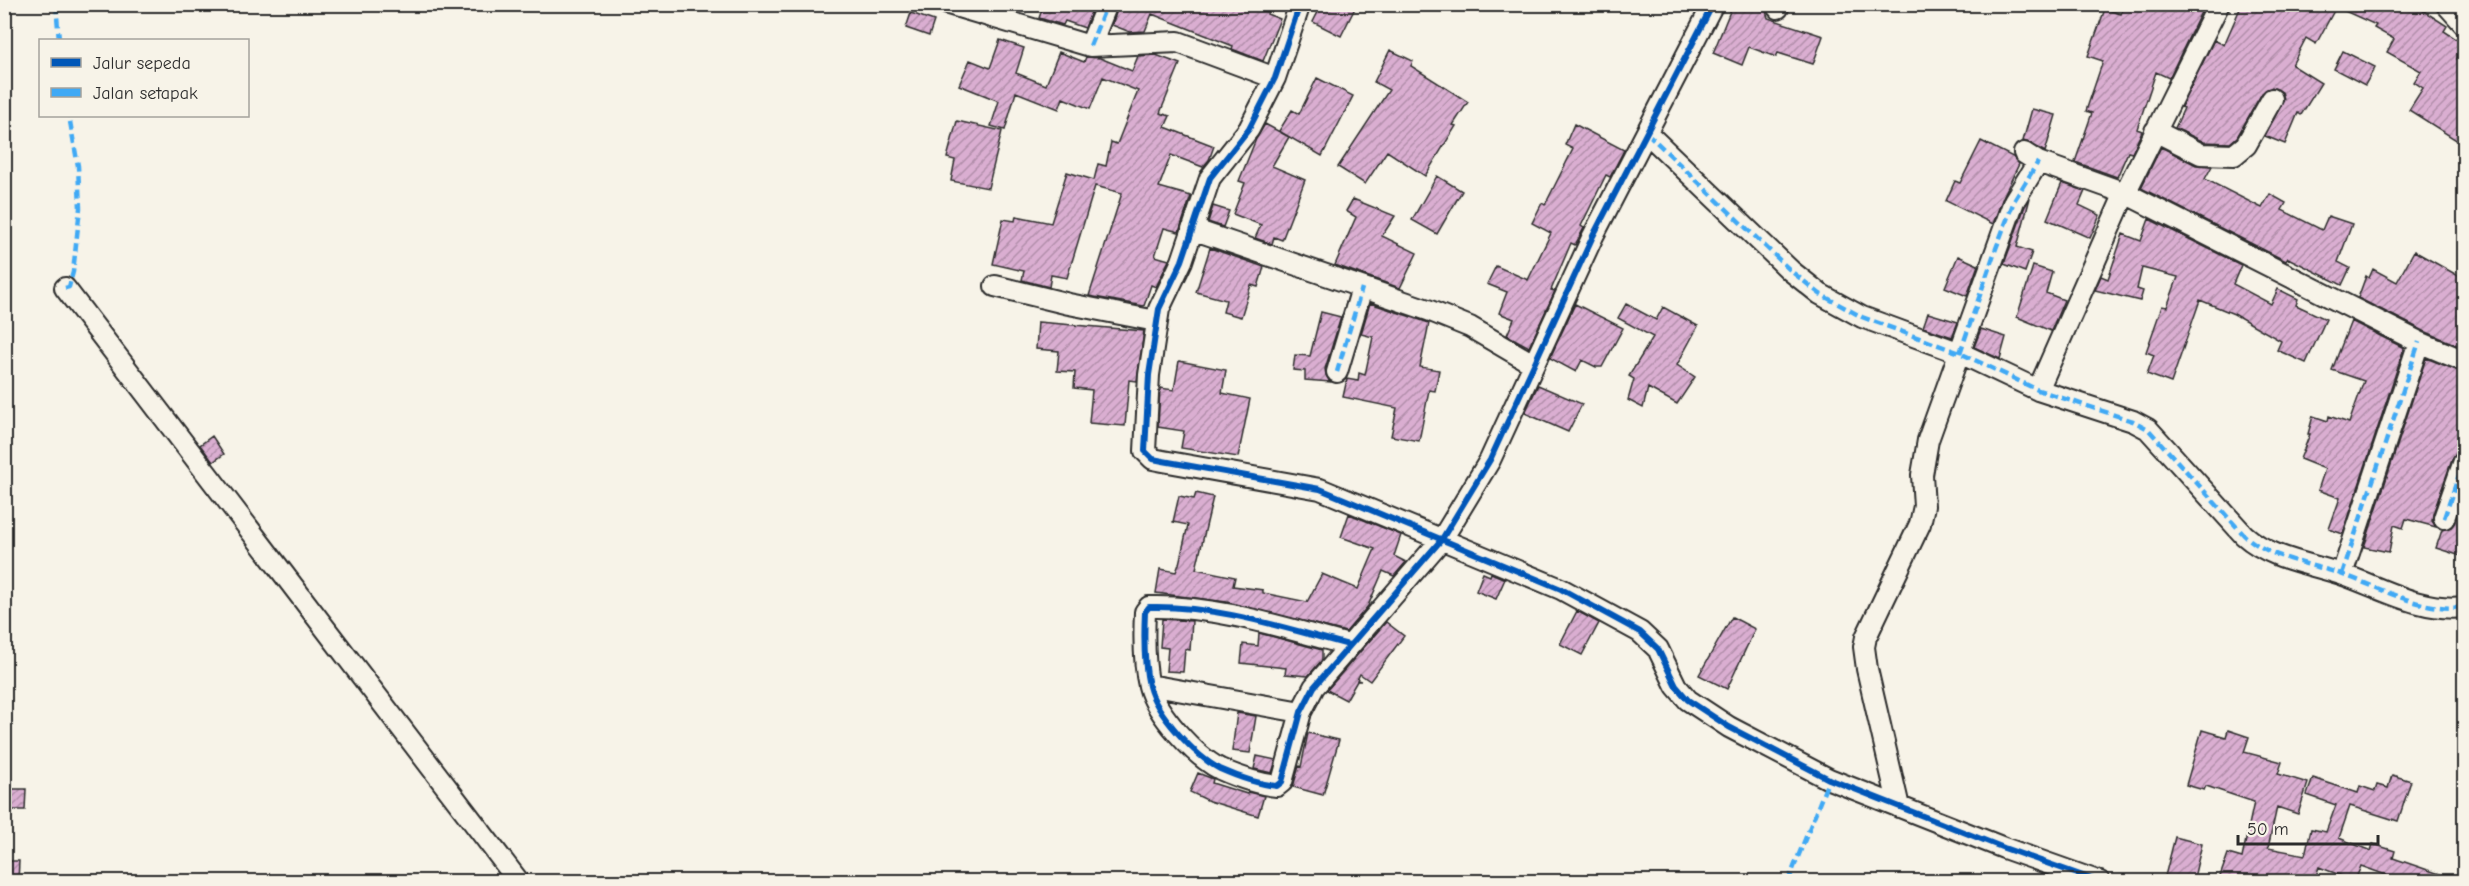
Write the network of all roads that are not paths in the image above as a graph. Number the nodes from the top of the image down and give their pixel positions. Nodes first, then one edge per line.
1 (948, 4) edge
2 (1107, 4) edge
3 (1300, 4) edge
4 (1713, 4) edge
5 (2219, 4) edge
6 (2446, 4) edge
7 (2464, 24) edge
8 (1090, 46) junction
9 (1275, 78) junction
10 (2272, 99) dead end
11 (2155, 131) junction
12 (1647, 133) junction
13 (2125, 193) junction
14 (1192, 229) junction
15 (995, 286) dead end
16 (65, 288) dead end
17 (1362, 288) junction
18 (1156, 321) junction
19 (2420, 342) junction
20 (1960, 353) junction
21 (2464, 361) edge
22 (1533, 364) junction
23 (1337, 372) dead end
24 (2038, 390) junction
25 (2464, 462) edge
26 (2444, 518) dead end
27 (1442, 539) junction
28 (2342, 574) junction
29 (2464, 607) edge
30 (1349, 645) junction
31 (1149, 685) junction
32 (1301, 712) junction
33 (1899, 807) junction
34 (519, 882) edge
35 (2100, 882) edge

1 - 8 street
2 - 8 street
3 - 9 street
4 - 12 street
5 - 11 street
6 - 7 street
8 - 9 street
9 - 14 street
10 - 11 street
11 - 13 street
12 - 20 street
12 - 22 street
13 - 19 street
13 - 20 street
13 - 24 street
14 - 17 street
14 - 18 street
15 - 18 street
16 - 34 street
17 - 22 street
17 - 23 street
18 - 27 street
19 - 21 street
19 - 28 street
20 - 24 street
20 - 33 street
22 - 27 street
24 - 28 street
25 - 26 street
27 - 30 street
27 - 33 street
28 - 29 street
30 - 31 street
30 - 32 street
31 - 32 street
31 - 32 street
33 - 35 street

